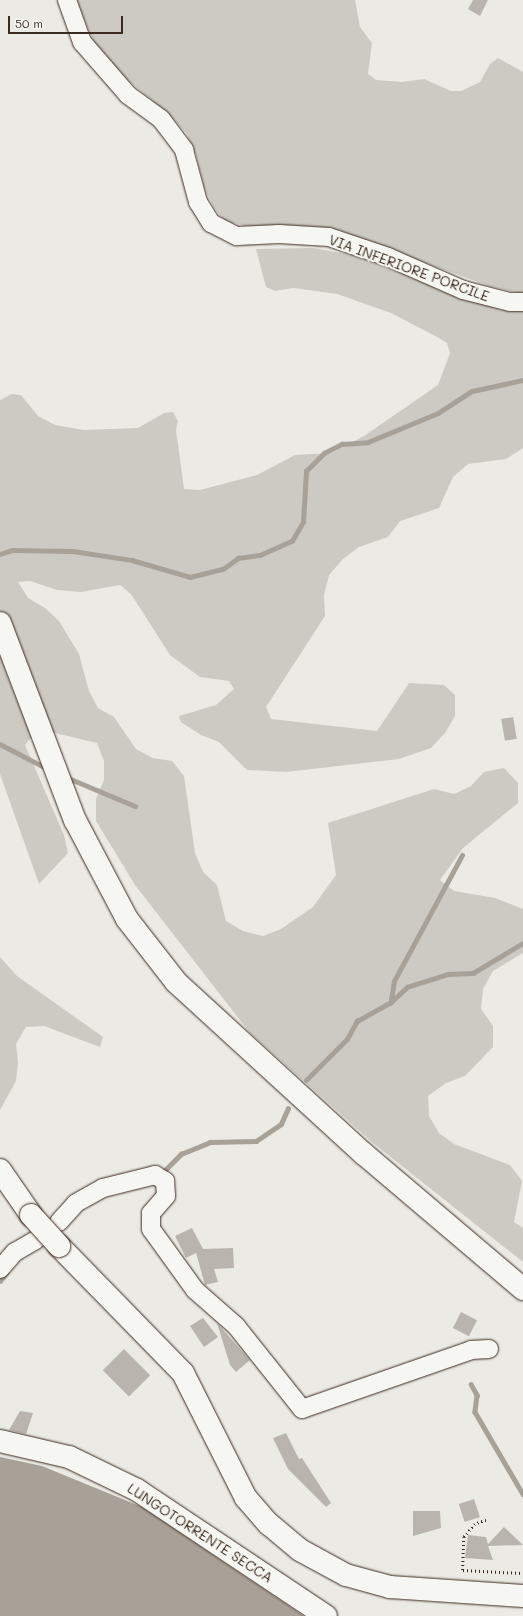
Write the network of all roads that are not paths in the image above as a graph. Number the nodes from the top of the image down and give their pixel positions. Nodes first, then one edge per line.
1 (67, 0) edge
2 (523, 302) edge
3 (0, 623) edge
4 (0, 1170) edge
5 (59, 1222) dead end
6 (36, 1240) dead end
7 (0, 1269) edge
8 (523, 1288) edge
9 (489, 1349) dead end
10 (0, 1441) edge
11 (523, 1596) edge
12 (326, 1616) edge

1 - 2 street, VIA INFERIORE PORCILE
3 - 8 main road
4 - 11 main road, bridge
5 - 9 street
6 - 7 street
10 - 12 main road, LUNGOTORRENTE SECCA

